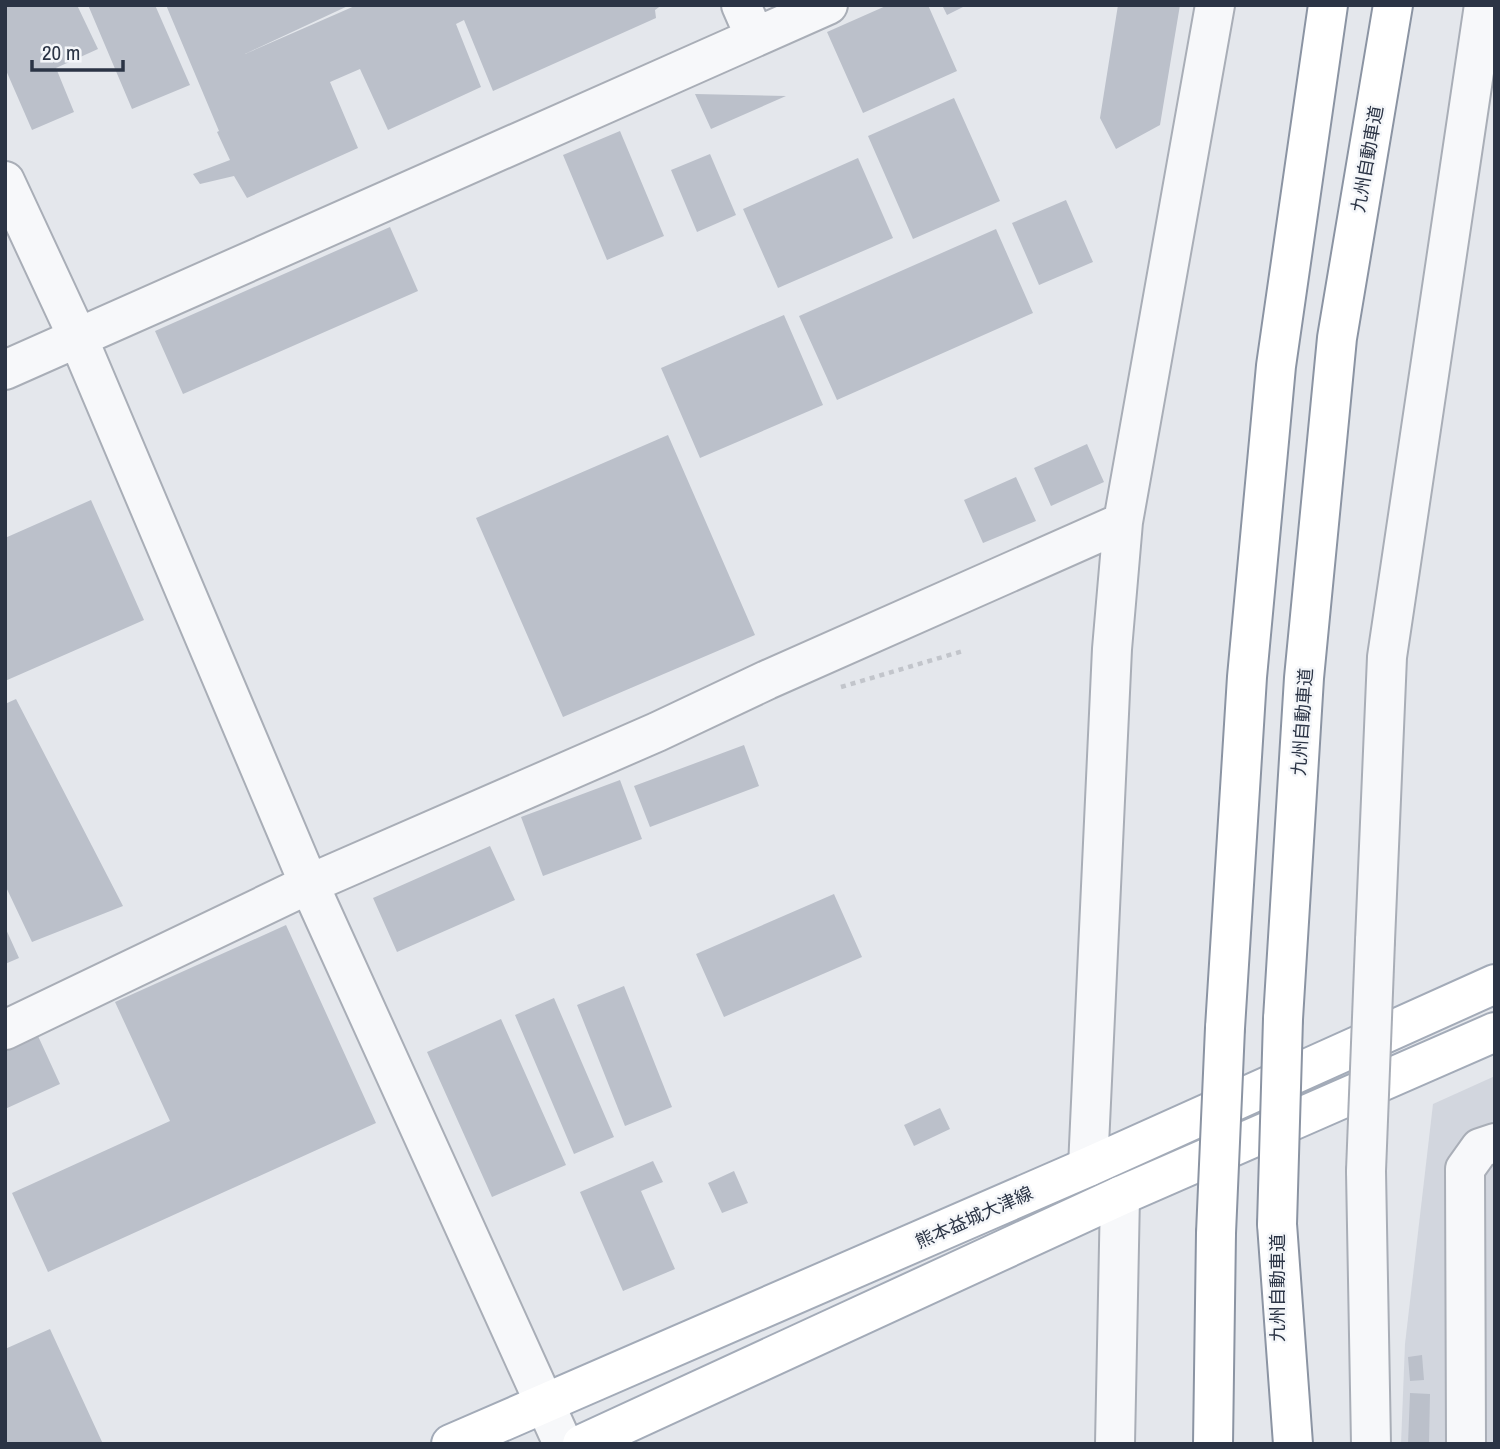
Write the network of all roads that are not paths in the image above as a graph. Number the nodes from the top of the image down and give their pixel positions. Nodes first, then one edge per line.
1 (828, 5) edge
2 (1215, 5) edge
3 (1328, 5) edge
4 (1392, 5) edge
5 (1484, 5) edge
6 (748, 21) edge
7 (5, 181) edge
8 (78, 338) junction
9 (5, 370) edge
10 (1124, 522) junction
11 (309, 884) junction
12 (1495, 984) edge
13 (5, 1030) edge
14 (1495, 1032) edge
15 (1495, 1143) edge
16 (1088, 1167) junction
17 (1121, 1196) junction
18 (1277, 1224) junction
19 (544, 1404) junction
20 (451, 1444) edge
21 (563, 1444) edge
22 (582, 1444) edge
23 (1115, 1444) edge
24 (1213, 1444) edge
25 (1276, 1444) edge
26 (1293, 1444) edge
27 (1371, 1444) edge
28 (1466, 1444) edge

1 - 6 street
2 - 10 street
3 - 24 main road, bridge
4 - 18 main road, 九州自動車道, bridge
5 - 27 street, bridge
6 - 8 street
7 - 8 street
8 - 9 street
8 - 11 street
10 - 11 street
10 - 16 street
11 - 13 street
11 - 19 street
12 - 16 main road, 熊本益城大津線
14 - 17 main road
15 - 28 street
16 - 19 main road, 熊本益城大津線
17 - 22 main road
17 - 23 street
18 - 25 main road, 九州自動車道
18 - 26 main road
19 - 20 main road, 熊本益城大津線
19 - 21 street

